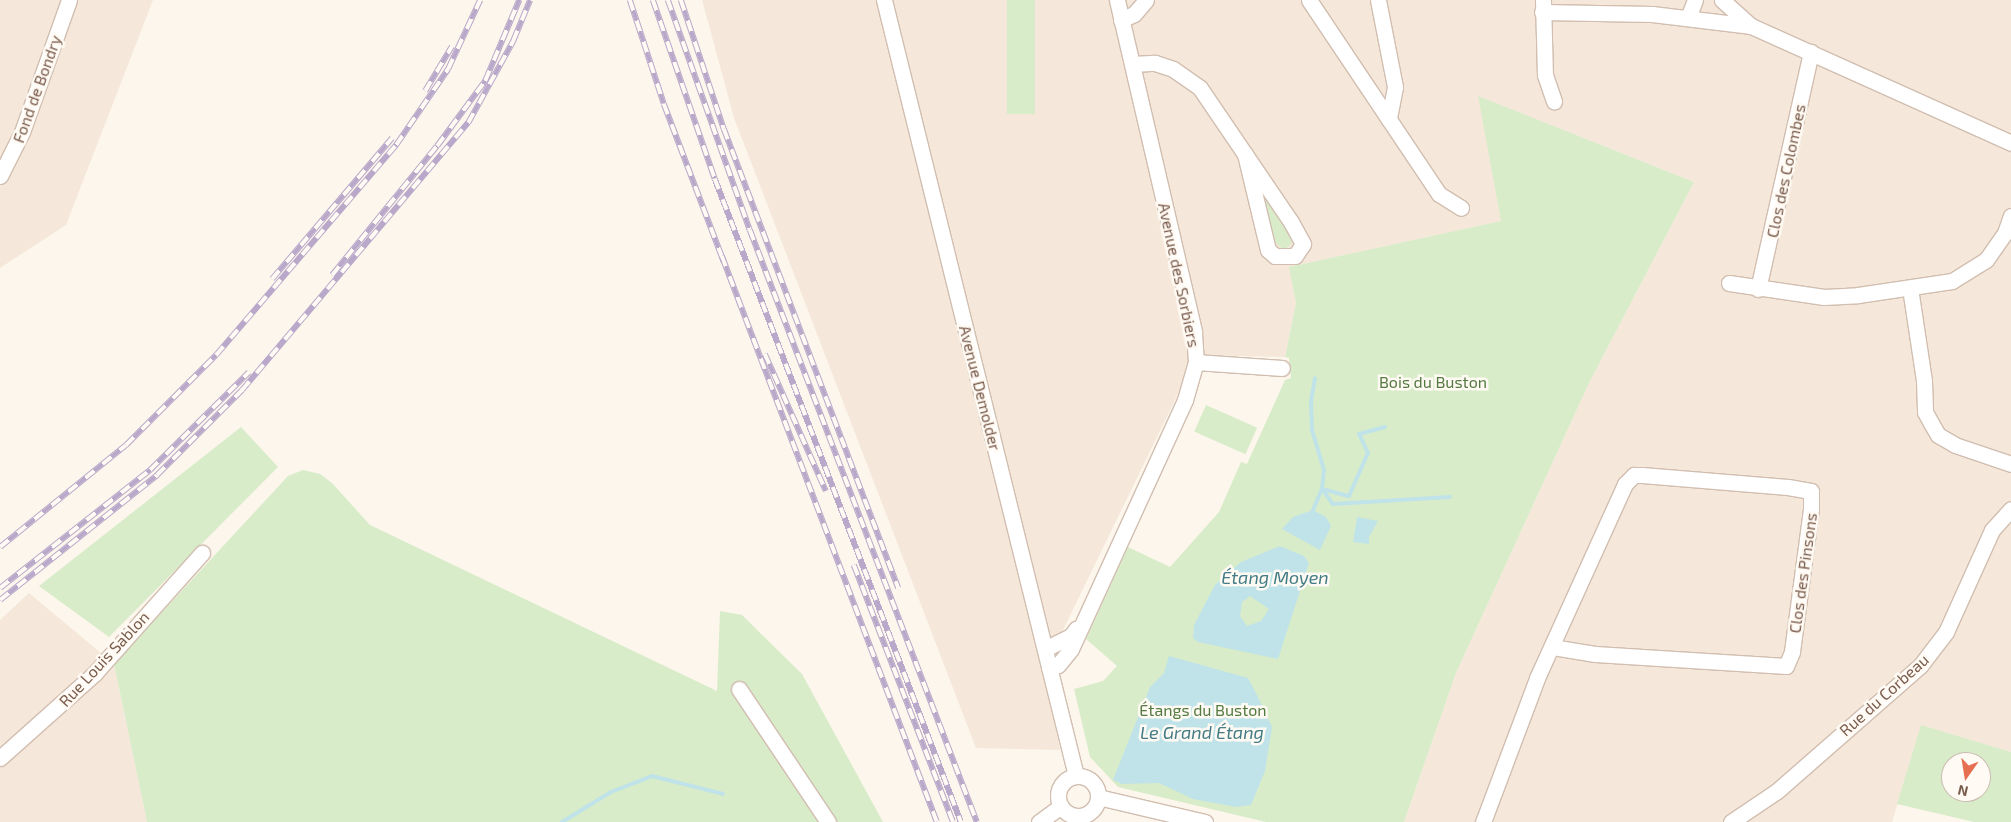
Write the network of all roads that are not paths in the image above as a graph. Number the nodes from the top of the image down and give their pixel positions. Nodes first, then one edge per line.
1 (69, 0) edge
2 (884, 0) edge
3 (1117, 0) edge
4 (1146, 0) edge
5 (1308, 0) edge
6 (1378, 0) edge
7 (1695, 0) edge
8 (1722, 0) edge
9 (1543, 6) edge
10 (1688, 18) junction
11 (1121, 20) junction
12 (1751, 26) junction
13 (1811, 52) junction
14 (1133, 64) junction
15 (1554, 101) dead end
16 (1389, 119) junction
17 (2011, 143) edge
18 (1245, 154) junction
19 (0, 176) edge
20 (1461, 208) dead end
21 (2011, 216) edge
22 (1730, 283) dead end
23 (1910, 288) junction
24 (1758, 289) junction
25 (1196, 362) junction
26 (1282, 368) dead end
27 (2011, 464) edge
28 (2011, 510) edge
29 (202, 554) dead end
30 (1082, 620) junction
31 (1552, 647) junction
32 (1045, 649) junction
33 (1050, 668) junction
34 (739, 689) dead end
35 (0, 758) edge
36 (1076, 776) junction
37 (1098, 797) junction
38 (1061, 806) junction
39 (828, 822) edge
40 (1039, 822) edge
41 (1205, 822) edge
42 (1483, 822) edge
43 (1731, 822) edge

1 - 19 street, Fond de Bondry
2 - 32 street, Avenue Demolder
3 - 11 street, Avenue des Sorbiers
4 - 11 street
5 - 16 street
6 - 16 street
7 - 10 street
8 - 12 street
9 - 10 street
9 - 15 street
10 - 12 street
11 - 14 street, Avenue des Sorbiers
12 - 13 street
13 - 17 street
13 - 24 street, Clos des Colombes
14 - 18 street
14 - 25 street, Avenue des Sorbiers
16 - 20 street
18 - 18 street
21 - 23 street
22 - 24 street
23 - 24 street
23 - 27 street
25 - 26 street
25 - 30 street, Avenue des Sorbiers
28 - 43 street, Rue du Corbeau
29 - 35 street, Rue Louis Sablon
30 - 32 street, Avenue des Sorbiers
30 - 33 street, Avenue des Sorbiers
31 - 31 street, Clos des Pinsons
31 - 42 street, Clos des Pinsons
32 - 33 street, Avenue Demolder
33 - 36 street, Avenue Demolder
34 - 39 street
36 - 37 street
36 - 38 street
37 - 38 street
37 - 41 street
38 - 40 street

